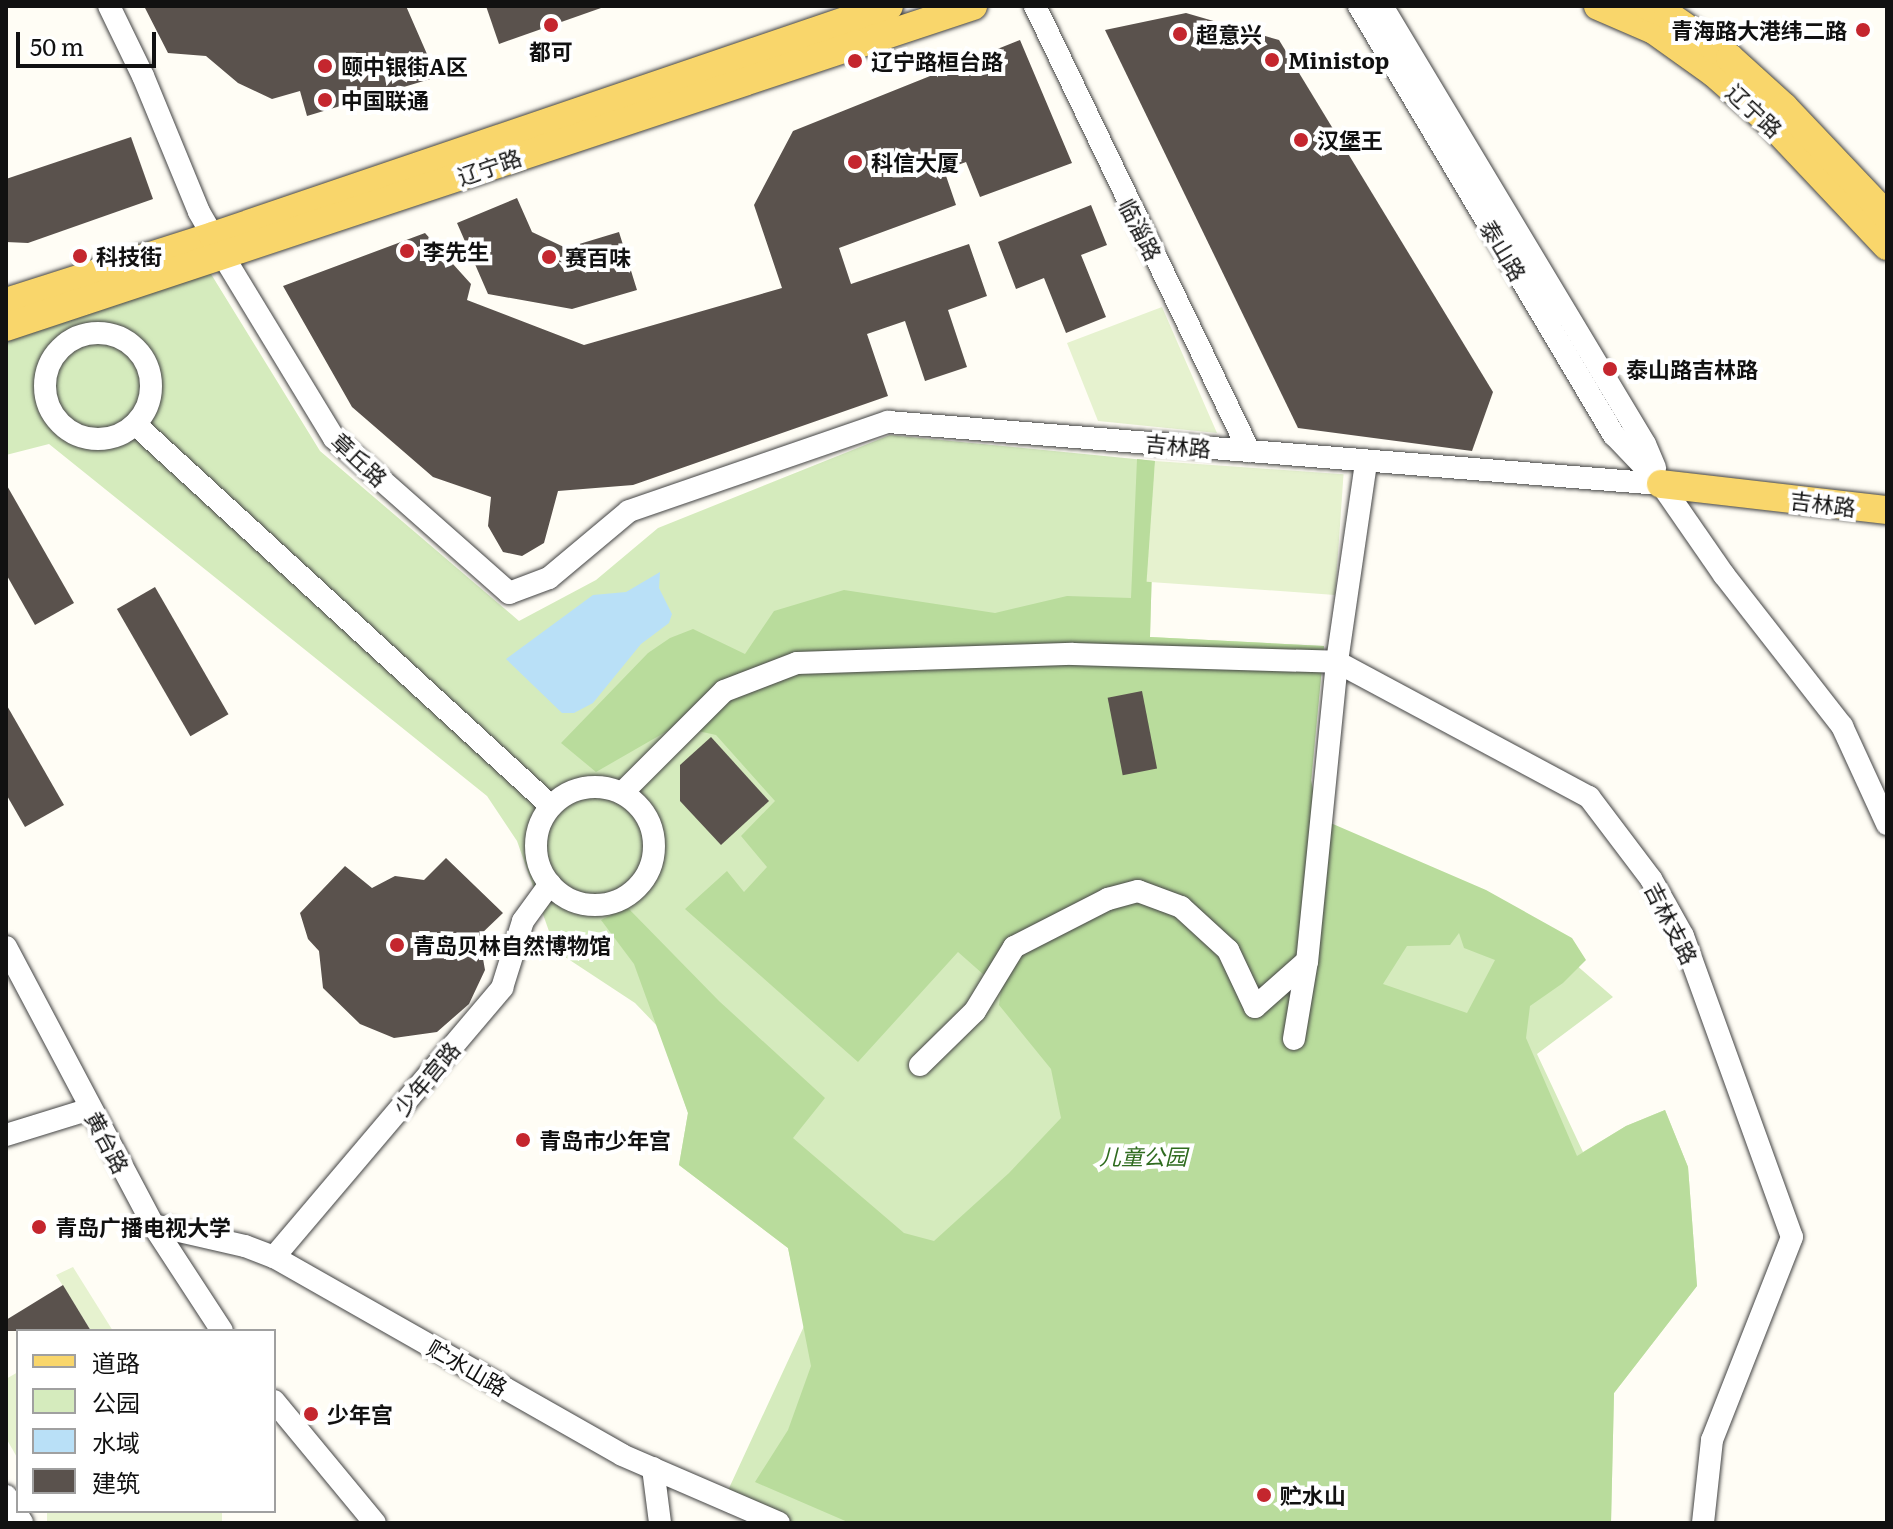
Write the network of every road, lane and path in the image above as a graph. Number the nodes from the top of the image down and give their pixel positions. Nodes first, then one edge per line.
1 (109, 6) edge
2 (889, 6) edge
3 (973, 6) edge
4 (1035, 6) edge
5 (1359, 6) edge
6 (1382, 6) edge
7 (1598, 6) edge
8 (1648, 6) edge
9 (1882, 202) edge
10 (217, 245) junction
11 (1887, 246) edge
12 (8, 306) edge
13 (135, 424) junction
14 (1249, 451) junction
15 (1366, 463) junction
16 (1661, 484) junction
17 (1887, 510) edge
18 (509, 593) joint
19 (1337, 662) junction
20 (622, 793) junction
21 (551, 806) junction
22 (1887, 824) edge
23 (550, 884) junction
24 (6, 947) edge
25 (1307, 961) junction
26 (1294, 1039) dead end
27 (920, 1065) dead end
28 (90, 1109) junction
29 (6, 1135) edge
30 (153, 1225) junction
31 (274, 1257) junction
32 (221, 1329) edge
33 (276, 1403) edge
34 (653, 1468) junction
35 (375, 1523) edge
36 (660, 1523) edge
37 (779, 1523) edge
38 (1703, 1523) edge

1 - 10 street, 章丘路
2 - 10 main road, 辽宁路
3 - 10 main road, 辽宁路
4 - 14 street, 临淄路
5 - 16 street, 泰山路
6 - 16 street, 泰山路
7 - 11 main road, 辽宁路
8 - 9 main road, 辽宁路
10 - 12 main road, 辽宁路
10 - 18 street, 章丘路
13 - 13 street
13 - 21 street
14 - 15 street, 吉林路
14 - 18 street, 吉林路
15 - 16 street, 吉林路
15 - 19 street
16 - 17 main road, 吉林路
16 - 22 street, 泰山路
19 - 20 street
19 - 25 street
19 - 38 street, 吉林支路
20 - 21 street
20 - 23 street
21 - 23 street
23 - 31 street, 少年宫路
24 - 28 street, 黄台路
25 - 26 street
25 - 27 street
28 - 29 street
28 - 30 street, 黄台路
30 - 31 street, 贮水山路
30 - 32 street, 黄台路
31 - 34 street, 贮水山路
33 - 35 street
34 - 36 street
34 - 37 street, 贮水山路

